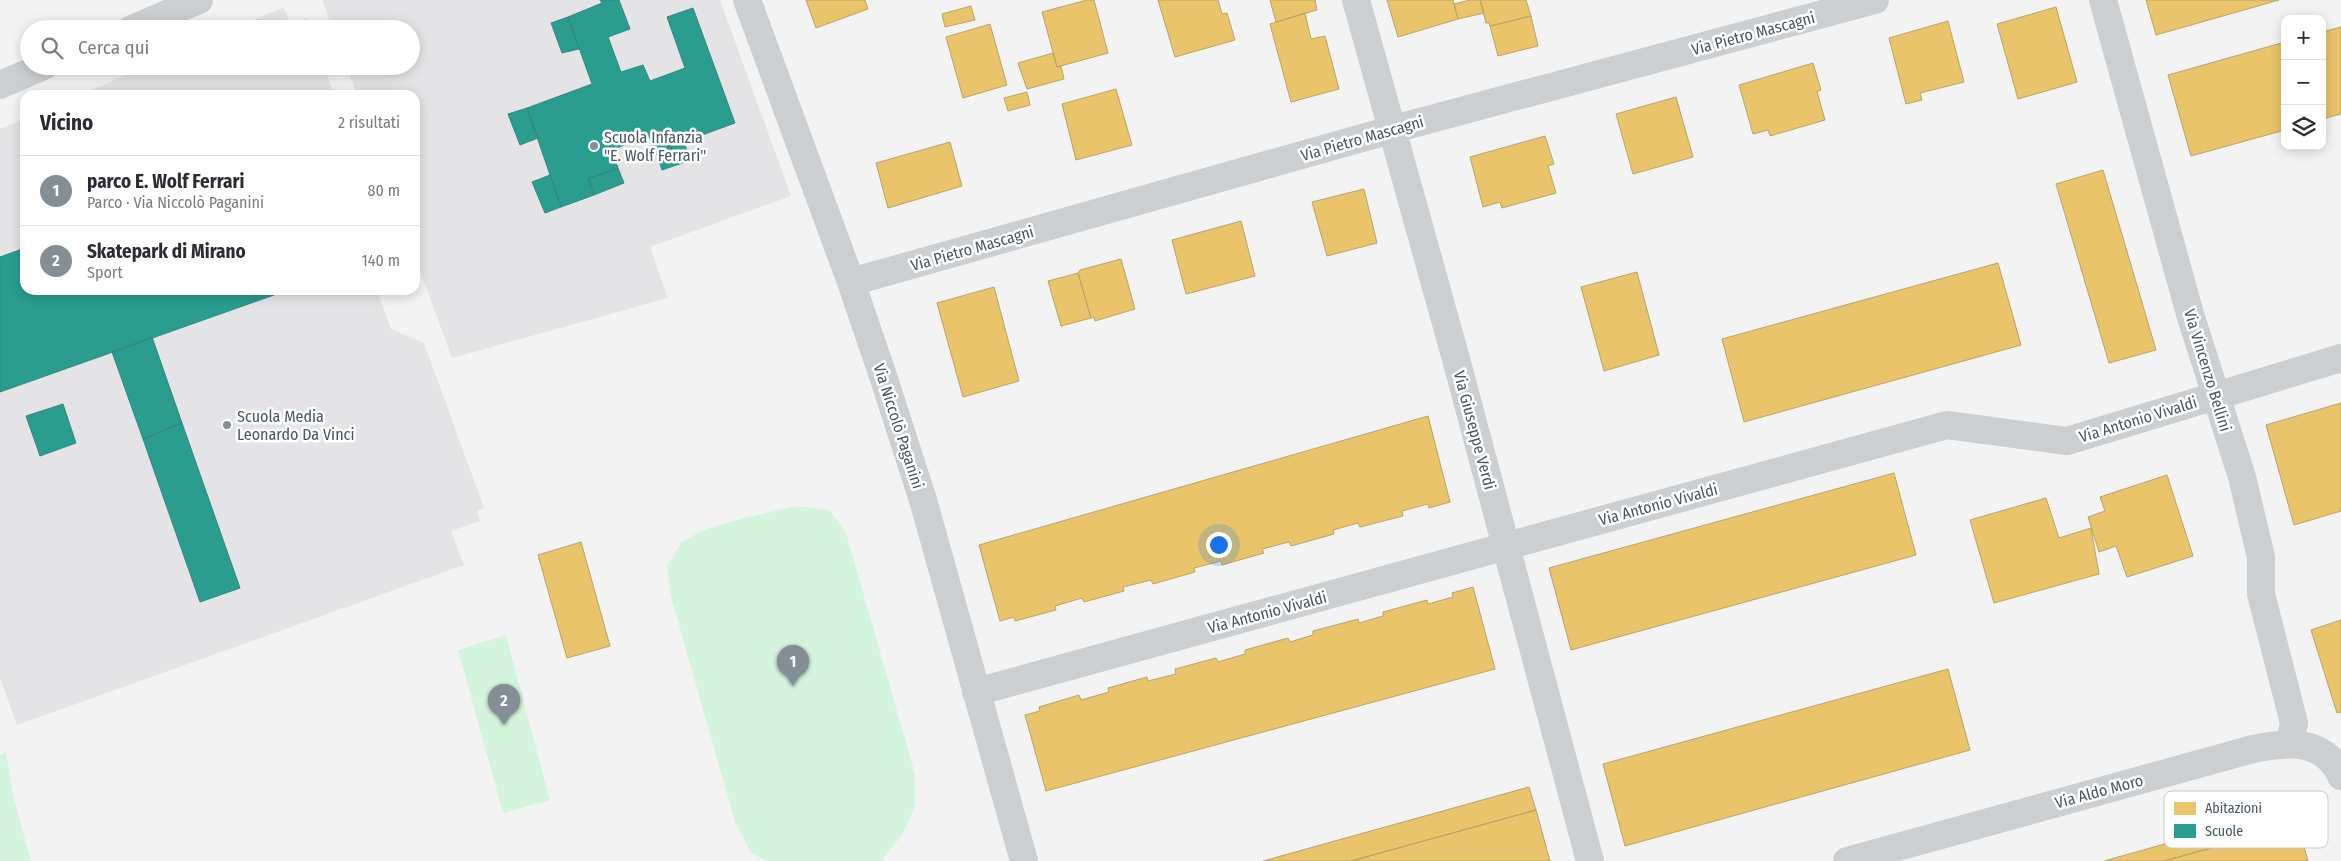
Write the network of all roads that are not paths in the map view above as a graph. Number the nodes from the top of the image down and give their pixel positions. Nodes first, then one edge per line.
1 (199, 0) edge
2 (747, 0) edge
3 (1356, 0) edge
4 (1875, 0) edge
5 (2103, 0) edge
6 (153, 20) edge
7 (23, 75) edge
8 (0, 85) edge
9 (1394, 129) junction
10 (851, 282) junction
11 (2341, 358) edge
12 (2215, 396) junction
13 (1506, 546) junction
14 (976, 692) junction
15 (2290, 743) junction
16 (2341, 776) edge
17 (1024, 861) edge
18 (1590, 861) edge
19 (1846, 861) edge

1 - 6 street
2 - 10 street, Via Niccolò Paganini
3 - 9 street, Via Giuseppe Verdi
4 - 9 street, Via Pietro Mascagni
5 - 12 street, Via Vincenzo Bellini
7 - 8 street
9 - 10 street, Via Pietro Mascagni
9 - 13 street, Via Giuseppe Verdi
10 - 14 street, Via Niccolò Paganini
11 - 12 street, Via Antonio Vivaldi
12 - 13 street, Via Antonio Vivaldi
12 - 15 street, Via Vincenzo Bellini
13 - 14 street, Via Antonio Vivaldi
13 - 18 street, Via Giuseppe Verdi
14 - 17 street, Via Niccolò Paganini
15 - 16 street, Via Aldo Moro
15 - 19 street, Via Aldo Moro

